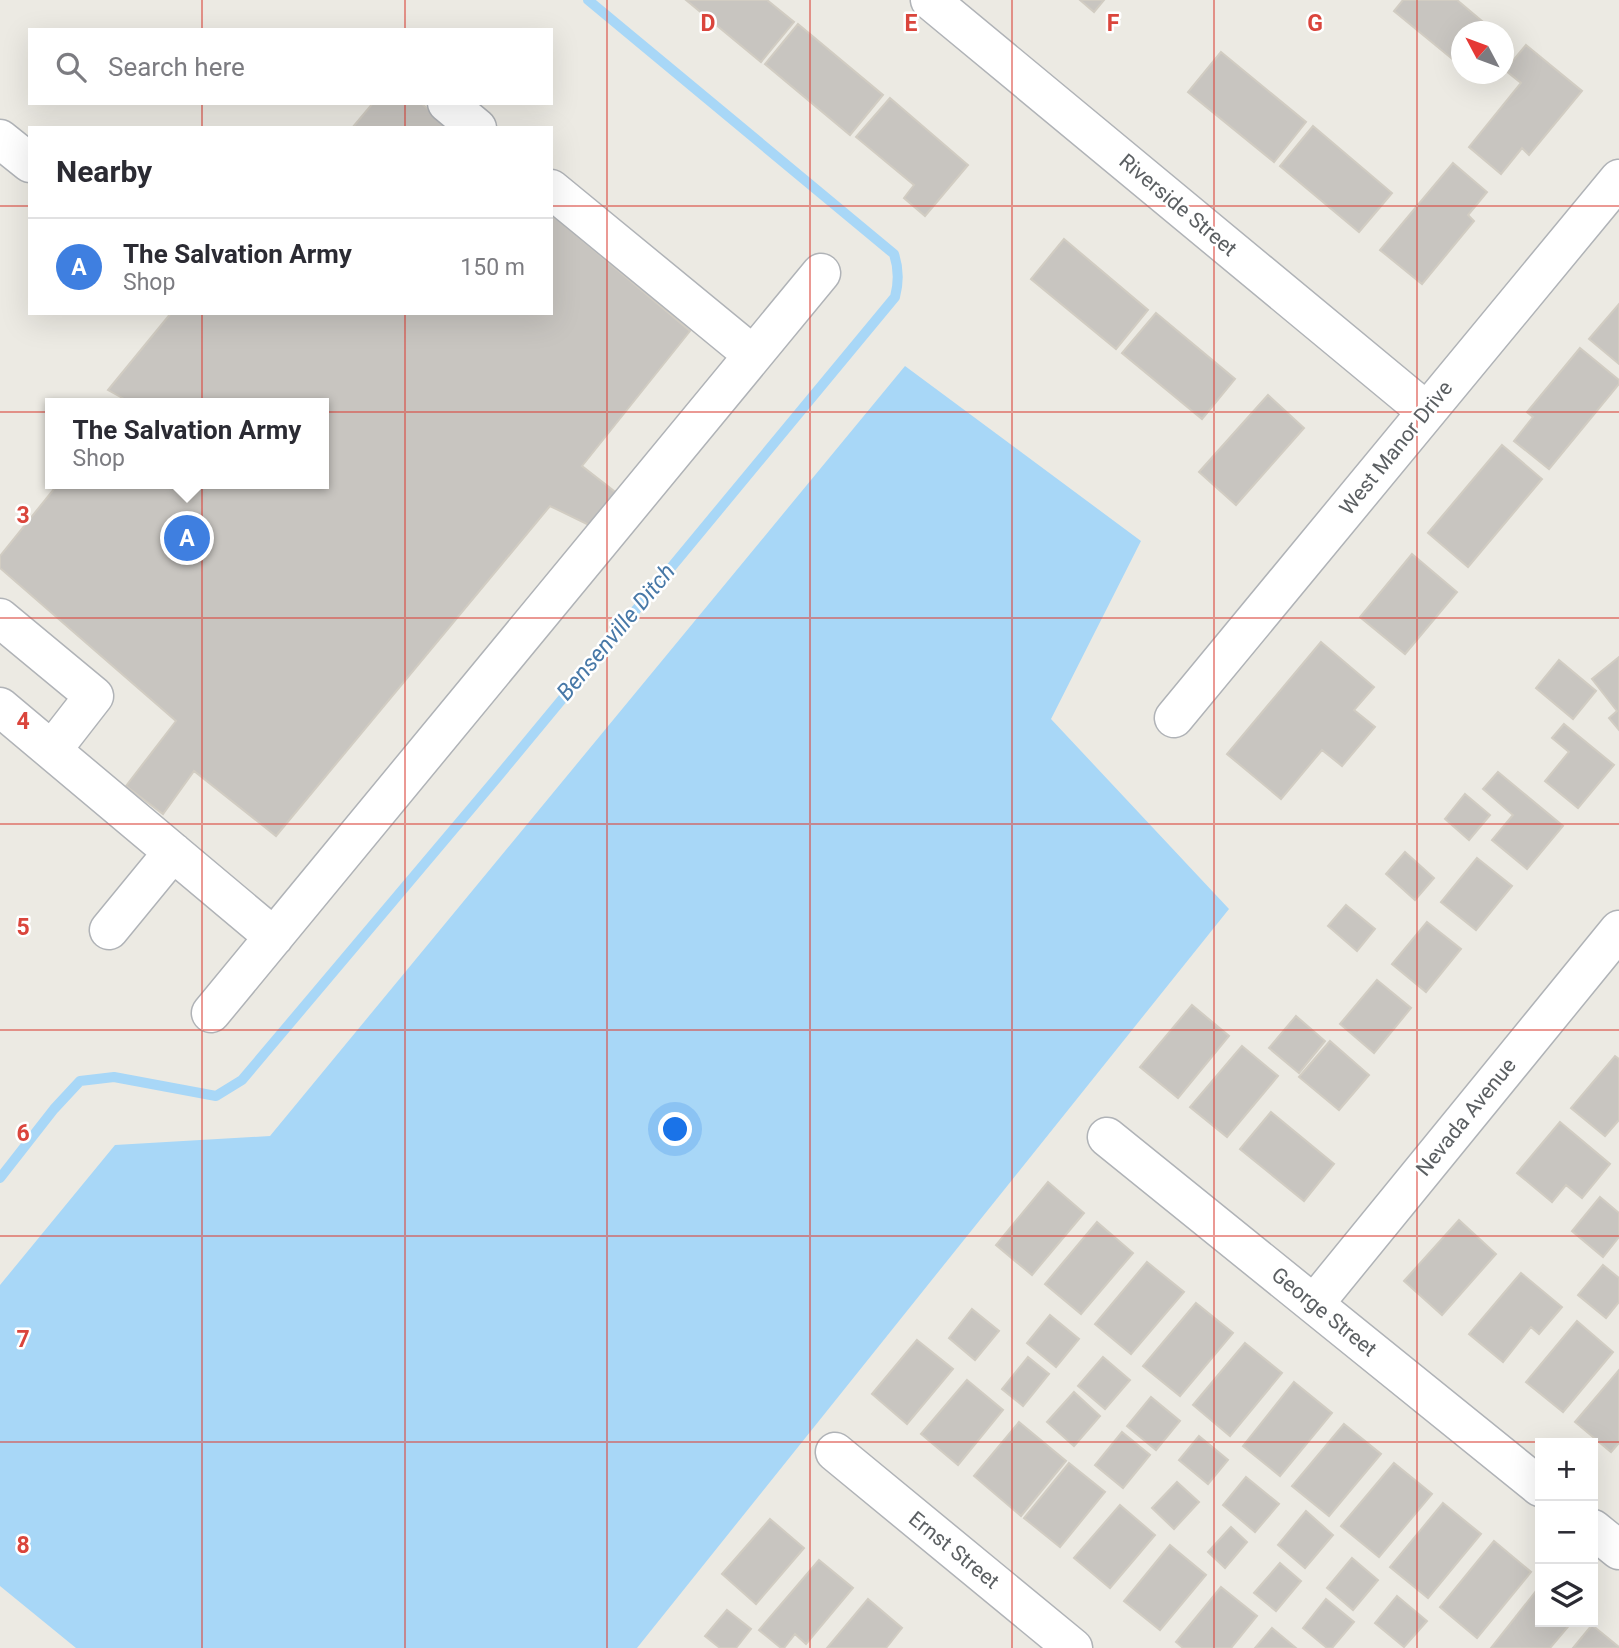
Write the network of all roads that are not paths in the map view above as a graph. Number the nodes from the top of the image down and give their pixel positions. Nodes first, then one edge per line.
1 (930, 0) edge
2 (449, 105) edge
3 (475, 126) edge
4 (0, 139) edge
5 (28, 161) edge
6 (1619, 180) edge
7 (553, 191) edge
8 (821, 273) dead end
9 (753, 355) junction
10 (1426, 411) junction
11 (0, 618) edge
12 (0, 707) edge
13 (1174, 718) dead end
14 (52, 750) junction
15 (173, 852) junction
16 (109, 930) dead end
17 (1619, 930) edge
18 (274, 937) junction
19 (211, 1013) dead end
20 (1107, 1137) dead end
21 (1314, 1304) junction
22 (835, 1452) dead end
23 (1535, 1483) edge
24 (1598, 1533) edge
25 (1619, 1550) edge
26 (1073, 1648) edge

1 - 10 street, Riverside Street
2 - 3 street
4 - 5 street
6 - 10 street, West Manor Drive
7 - 9 street
8 - 9 street
9 - 18 street
10 - 13 street, West Manor Drive
11 - 14 street
12 - 14 street
14 - 15 street
15 - 16 street
15 - 18 street
17 - 21 street, Nevada Avenue
18 - 19 street
20 - 21 street, George Street
21 - 23 street, George Street
22 - 26 street, Ernst Street
24 - 25 street

